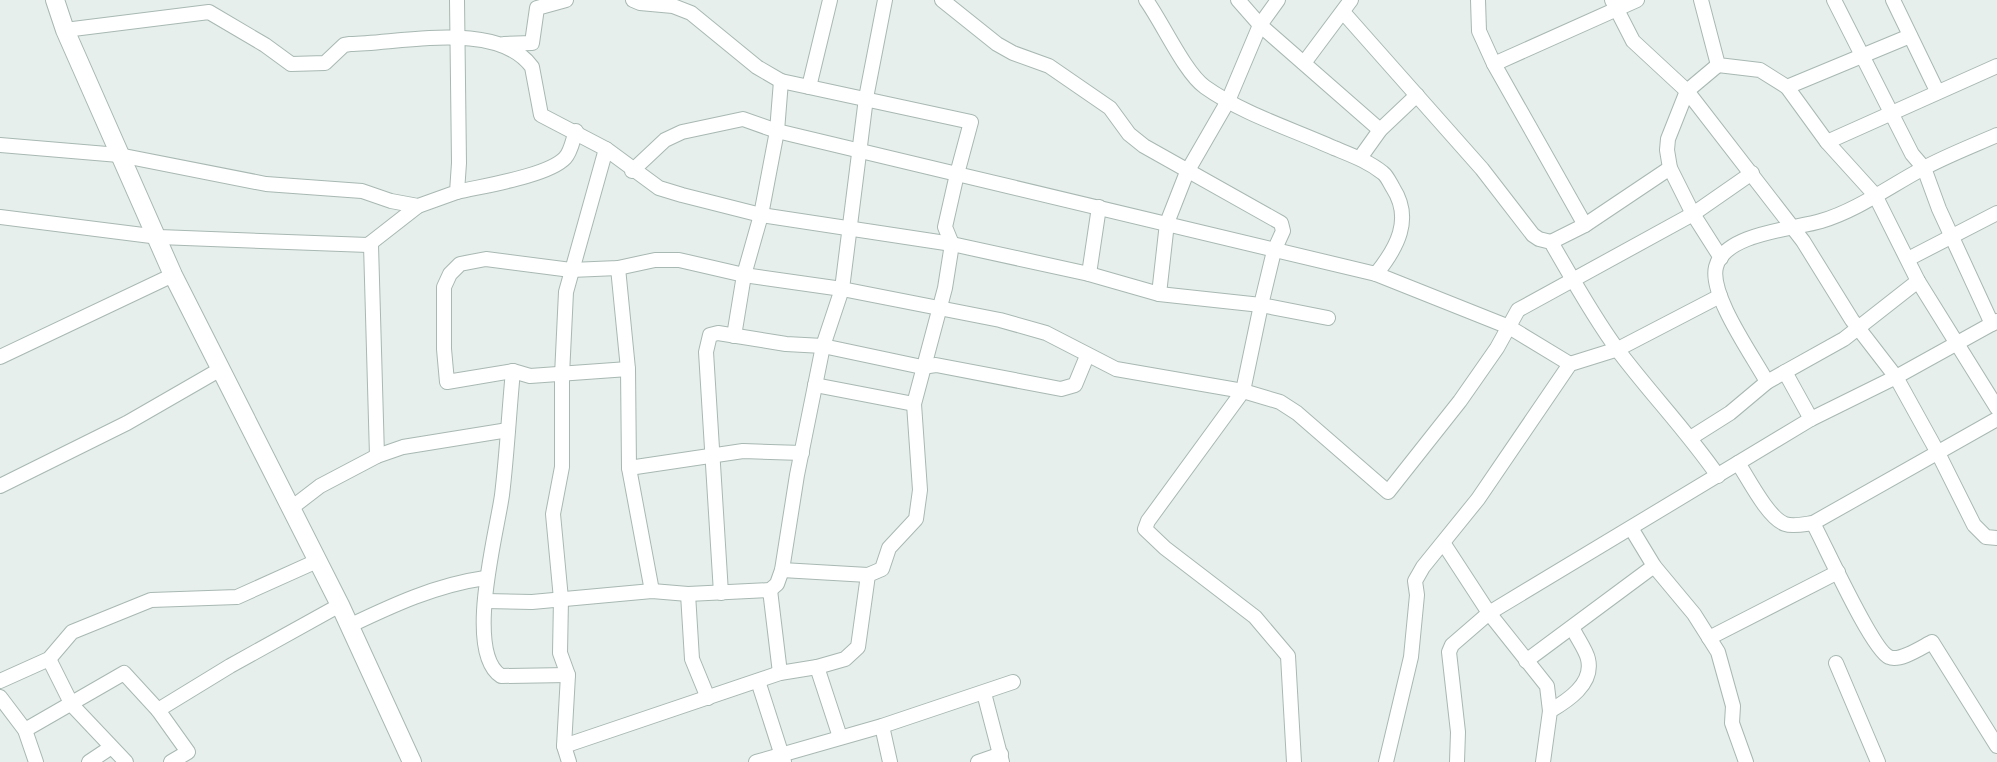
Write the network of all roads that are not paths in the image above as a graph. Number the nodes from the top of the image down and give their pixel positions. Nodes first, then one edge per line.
1 (55, 0) edge
2 (457, 0) edge
3 (566, 0) edge
4 (633, 0) edge
5 (830, 0) edge
6 (885, 0) edge
7 (942, 0) edge
8 (1146, 0) edge
9 (1238, 0) edge
10 (1278, 0) edge
11 (1352, 0) edge
12 (1478, 0) edge
13 (1637, 0) edge
14 (1701, 0) edge
15 (1834, 0) edge
16 (1893, 0) edge
17 (1614, 5) edge
18 (209, 6) edge
19 (1342, 12) junction
20 (1260, 25) junction
21 (65, 30) junction
22 (458, 36) junction
23 (1910, 36) junction
24 (504, 44) junction
25 (1863, 57) junction
26 (1304, 63) junction
27 (1494, 64) junction
28 (1718, 65) junction
29 (1997, 66) edge
30 (781, 81) junction
31 (809, 87) junction
32 (1787, 87) junction
33 (1687, 91) junction
34 (1937, 91) junction
35 (1417, 95) junction
36 (866, 98) junction
37 (1228, 101) junction
38 (1890, 113) junction
39 (1380, 130) junction
40 (576, 131) junction
41 (777, 131) junction
42 (1997, 135) edge
43 (1827, 142) junction
44 (0, 145) edge
45 (606, 149) junction
46 (859, 149) junction
47 (119, 155) junction
48 (1360, 158) junction
49 (1670, 168) junction
50 (1924, 168) junction
51 (632, 171) junction
52 (1187, 172) junction
53 (1752, 173) junction
54 (957, 174) junction
55 (457, 192) junction
56 (1875, 195) junction
57 (418, 206) junction
58 (1099, 207) junction
59 (1997, 213) edge
60 (1692, 214) junction
61 (761, 215) junction
62 (0, 217) edge
63 (1167, 222) junction
64 (1585, 225) junction
65 (850, 227) junction
66 (1791, 227) junction
67 (1951, 236) junction
68 (159, 237) junction
69 (1551, 242) junction
70 (952, 244) junction
71 (371, 245) junction
72 (1274, 251) junction
73 (1721, 258) junction
74 (1908, 259) junction
75 (618, 268) junction
76 (572, 270) junction
77 (1089, 274) junction
78 (1376, 274) junction
79 (173, 275) junction
80 (744, 275) junction
81 (1918, 281) junction
82 (1573, 282) junction
83 (842, 289) junction
84 (1159, 294) junction
85 (1720, 296) junction
86 (1261, 305) junction
87 (939, 307) junction
88 (1328, 318) dead end
89 (1995, 323) edge
90 (1509, 327) junction
91 (1859, 328) junction
92 (734, 336) junction
93 (1958, 342) junction
94 (823, 346) junction
95 (1618, 349) junction
96 (1086, 356) junction
97 (0, 357) edge
98 (1570, 364) junction
99 (922, 367) junction
100 (628, 369) junction
101 (219, 370) junction
102 (513, 371) junction
103 (1785, 372) junction
104 (562, 375) junction
105 (1896, 377) junction
106 (1767, 382) junction
107 (815, 385) junction
108 (1243, 391) junction
109 (914, 404) junction
110 (1997, 408) edge
111 (1811, 419) junction
112 (1997, 419) edge
113 (508, 430) junction
114 (1692, 437) junction
115 (802, 453) junction
116 (1938, 453) junction
117 (377, 456) junction
118 (712, 456) junction
119 (1738, 463) junction
120 (629, 468) junction
121 (1718, 476) junction
122 (0, 486) edge
123 (290, 509) junction
124 (1813, 523) junction
125 (1631, 528) junction
126 (1997, 538) edge
127 (1444, 544) junction
128 (317, 561) junction
129 (1654, 566) junction
130 (782, 570) junction
131 (1838, 572) junction
132 (868, 575) junction
133 (485, 578) junction
134 (770, 590) junction
135 (652, 591) junction
136 (721, 592) junction
137 (688, 594) junction
138 (561, 599) junction
139 (485, 601) junction
140 (340, 605) junction
141 (1489, 613) junction
142 (350, 626) junction
143 (1573, 629) junction
144 (1709, 638) junction
145 (49, 659) junction
146 (1526, 661) junction
147 (1836, 663) dead end
148 (817, 667) junction
149 (780, 673) junction
150 (568, 675) junction
151 (0, 681) edge
152 (758, 681) junction
153 (1013, 682) dead end
154 (984, 693) junction
155 (0, 697) edge
156 (708, 698) junction
157 (72, 705) junction
158 (158, 710) junction
159 (1550, 711) junction
160 (882, 726) junction
161 (25, 730) junction
162 (840, 737) junction
163 (564, 746) junction
164 (1997, 746) edge
165 (110, 748) junction
166 (782, 758) edge
167 (1001, 758) edge
168 (1875, 761) edge
169 (36, 762) edge
170 (89, 762) edge
171 (126, 762) edge
172 (171, 762) edge
173 (412, 762) edge
174 (569, 762) edge
175 (756, 762) edge
176 (890, 762) edge
177 (978, 762) edge
178 (1294, 762) edge
179 (1386, 762) edge
180 (1457, 762) edge
181 (1543, 762) edge
182 (1746, 762) edge

1 - 21 street
2 - 22 street
3 - 24 street
4 - 30 street
5 - 31 street
6 - 36 street
7 - 52 street
8 - 37 street
9 - 20 street
10 - 20 street
11 - 19 street
12 - 27 street
13 - 17 street
14 - 28 street
15 - 25 street
16 - 23 street
17 - 27 street
17 - 33 street
18 - 21 street
18 - 22 street
19 - 26 street
19 - 35 street
20 - 26 street
20 - 37 street
21 - 47 street
22 - 24 street
22 - 55 street
23 - 25 street
23 - 34 street
24 - 40 street
25 - 32 street
25 - 38 street
26 - 39 street
27 - 64 street
28 - 32 street
28 - 33 street
29 - 34 street
30 - 31 street
30 - 41 street
31 - 36 street
32 - 43 street
33 - 49 street
33 - 53 street
34 - 38 street
35 - 39 street
35 - 69 street
36 - 46 street
36 - 54 street
37 - 48 street
37 - 52 street
38 - 43 street
38 - 50 street
39 - 48 street
40 - 45 street
40 - 55 street
41 - 46 street
41 - 51 street
41 - 61 street
42 - 50 street
43 - 56 street
44 - 47 street
45 - 51 street
45 - 76 street
46 - 54 street
46 - 65 street
47 - 57 street
47 - 68 street
48 - 78 street
49 - 60 street
49 - 64 street
50 - 56 street
50 - 67 street
51 - 61 street
52 - 63 street
52 - 72 street
53 - 60 street
53 - 66 street
54 - 58 street
54 - 70 street
55 - 57 street
56 - 66 street
56 - 74 street
57 - 71 street
58 - 63 street
58 - 77 street
59 - 67 street
60 - 73 street
60 - 82 street
61 - 65 street
61 - 80 street
62 - 68 street
63 - 72 street
63 - 84 street
64 - 69 street
65 - 70 street
65 - 83 street
66 - 73 street
66 - 91 street
67 - 74 street
67 - 89 street
68 - 71 street
68 - 79 street
69 - 82 street
70 - 77 street
70 - 87 street
71 - 117 street
72 - 78 street
72 - 86 street
73 - 85 street
74 - 81 street
75 - 76 street
75 - 80 street
75 - 100 street
76 - 102 street
76 - 104 street
77 - 84 street
78 - 90 street
79 - 97 street
79 - 101 street
80 - 83 street
80 - 92 street
81 - 91 street
81 - 93 street
82 - 90 street
82 - 95 street
83 - 87 street
83 - 94 street
84 - 86 street
85 - 95 street
85 - 106 street
86 - 88 street
86 - 108 street
87 - 96 street
87 - 99 street
89 - 93 street
90 - 98 street
90 - 108 street
91 - 103 street
91 - 105 street
92 - 94 street
92 - 118 street
93 - 105 street
93 - 110 street
94 - 99 street
94 - 107 street
95 - 98 street
95 - 114 street
96 - 99 street
96 - 108 street
98 - 127 street
99 - 109 street
100 - 104 street
100 - 120 street
101 - 122 street
101 - 123 street
102 - 104 street
102 - 113 street
103 - 106 street
103 - 111 street
104 - 138 street
105 - 111 street
105 - 116 street
106 - 114 street
107 - 109 street
107 - 115 street
108 - 178 street
109 - 132 street
111 - 119 street
112 - 116 street
113 - 117 street
113 - 133 street
114 - 121 street
115 - 118 street
115 - 130 street
116 - 124 street
116 - 126 street
117 - 123 street
118 - 120 street
118 - 136 street
119 - 121 street
119 - 124 street
120 - 135 street
121 - 125 street
123 - 128 street
124 - 131 street
125 - 129 street
125 - 141 street
127 - 141 street
127 - 179 street
128 - 140 street
128 - 145 street
129 - 143 street
129 - 144 street
130 - 132 street
130 - 134 street
131 - 144 street
131 - 164 street
132 - 148 street
133 - 139 street
133 - 142 street
134 - 136 street
134 - 149 street
135 - 137 street
135 - 138 street
136 - 137 street
137 - 156 street
138 - 139 street
138 - 150 street
139 - 150 street
140 - 142 street
140 - 158 street
141 - 146 street
141 - 180 street
142 - 173 street
143 - 146 street
143 - 159 street
144 - 182 street
145 - 151 street
145 - 157 street
146 - 159 street
147 - 168 street
148 - 149 street
148 - 162 street
149 - 152 street
150 - 163 street
152 - 156 street
152 - 166 street
153 - 154 street
154 - 160 street
154 - 167 street
155 - 161 street
156 - 163 street
157 - 158 street
157 - 161 street
157 - 165 street
158 - 172 street
159 - 181 street
160 - 162 street
160 - 176 street
161 - 169 street
162 - 166 street
163 - 174 street
165 - 170 street
165 - 171 street
166 - 175 street
167 - 177 street

